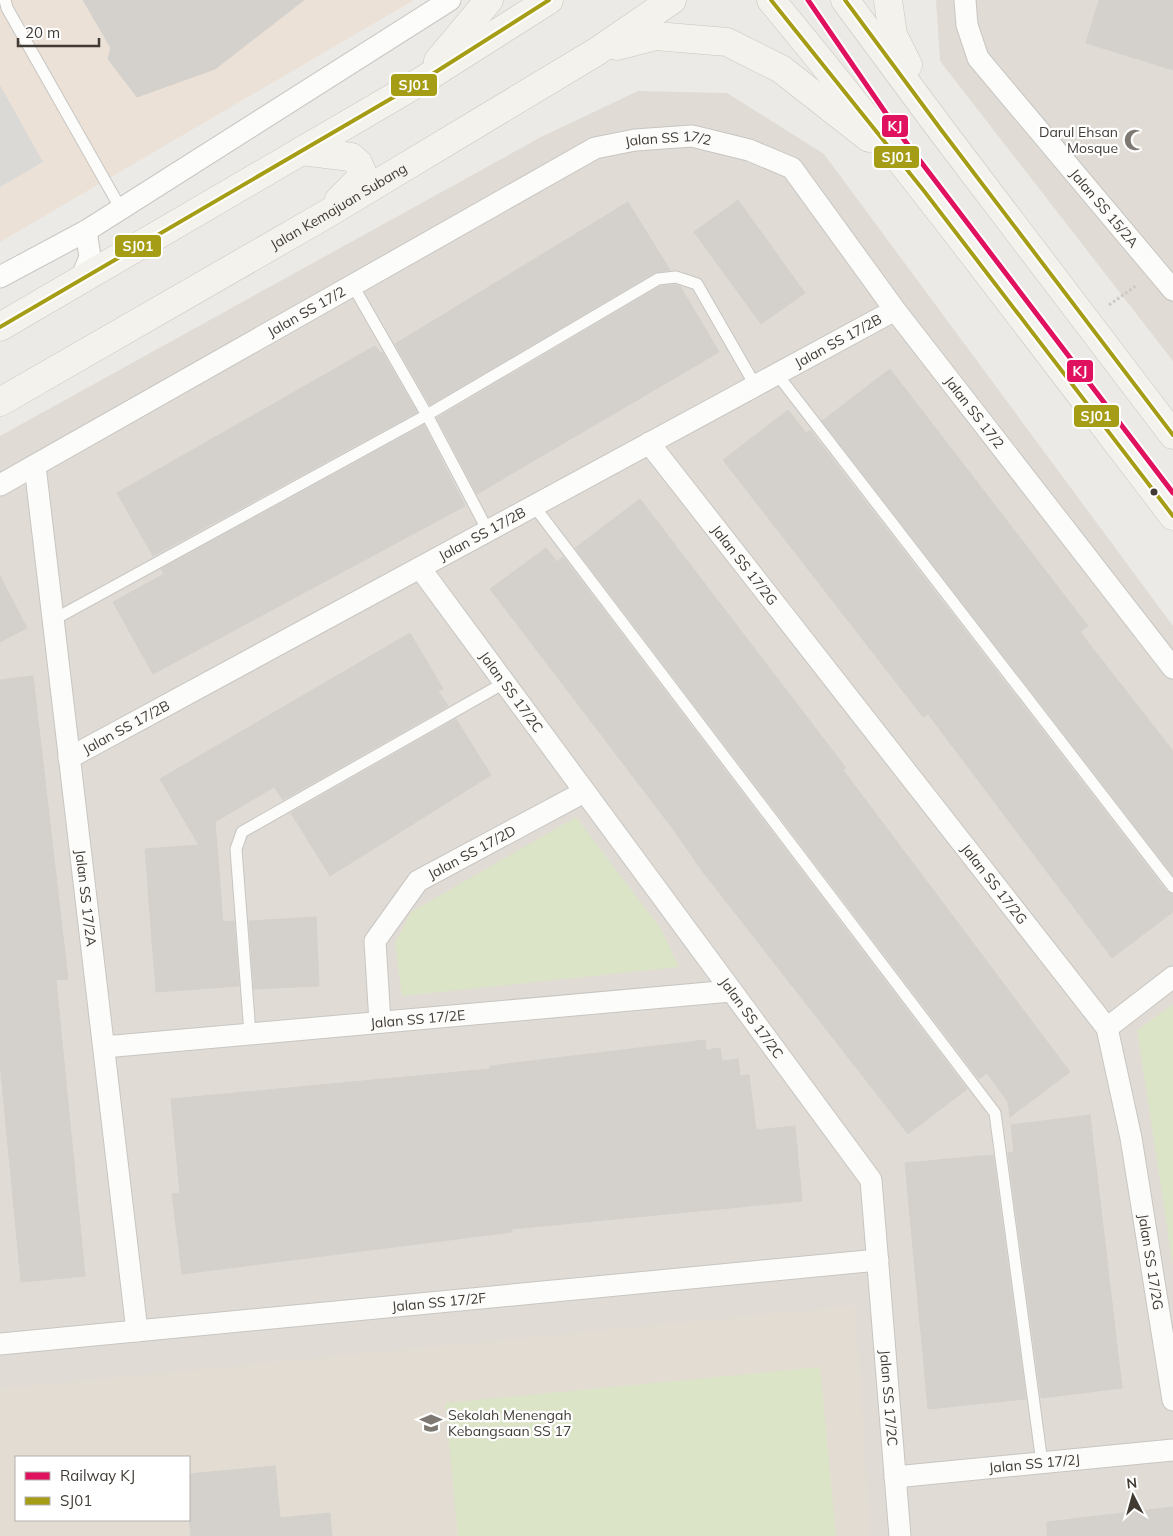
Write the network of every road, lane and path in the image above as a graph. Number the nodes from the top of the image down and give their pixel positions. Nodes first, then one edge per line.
1 (5, 0) edge
2 (450, 0) edge
3 (489, 0) edge
4 (549, 0) edge
5 (672, 0) edge
6 (771, 0) edge
7 (845, 0) edge
8 (888, 0) edge
9 (965, 0) edge
10 (596, 52) junction
11 (423, 80) junction
12 (942, 131) junction
13 (301, 151) junction
14 (904, 165) junction
15 (121, 209) junction
16 (325, 215) junction
17 (86, 231) junction
18 (0, 277) edge
19 (81, 279) junction
20 (1167, 281) edge
21 (352, 284) junction
22 (895, 310) junction
23 (1087, 322) junction
24 (0, 327) edge
25 (777, 374) junction
26 (755, 385) junction
27 (0, 402) edge
28 (427, 415) junction
29 (1173, 435) edge
30 (649, 443) junction
31 (35, 466) junction
32 (0, 485) edge
33 (534, 506) junction
34 (1173, 516) edge
35 (488, 531) junction
36 (420, 568) junction
37 (53, 620) junction
38 (1173, 668) edge
39 (504, 683) junction
40 (69, 758) junction
41 (584, 792) junction
42 (1173, 887) edge
43 (1173, 977) edge
44 (731, 991) junction
45 (380, 1022) junction
46 (1107, 1028) junction
47 (250, 1034) junction
48 (104, 1047) junction
49 (878, 1260) junction
50 (137, 1331) junction
51 (0, 1344) edge
52 (1173, 1400) edge
53 (1173, 1450) edge
54 (1042, 1463) junction
55 (895, 1478) junction
56 (900, 1536) edge

1 - 15 lane
2 - 15 street
3 - 11 main road
4 - 11 main road
5 - 10 main road, Jalan Kemajuan Subang
6 - 14 main road
7 - 12 main road
8 - 12 main road
9 - 20 street, Jalan SS 15/2A
10 - 14 main road
10 - 16 main road, Jalan Kemajuan Subang
11 - 13 main road
12 - 23 main road
13 - 16 main road
13 - 19 main road
14 - 34 main road
15 - 17 street
16 - 27 main road, Jalan Kemajuan Subang
17 - 18 street
17 - 19 street
19 - 24 main road
20 - 23 path
21 - 22 street, Jalan SS 17/2
21 - 28 lane
21 - 31 street, Jalan SS 17/2
22 - 25 street, Jalan SS 17/2B
22 - 38 street, Jalan SS 17/2
23 - 29 main road
25 - 26 street, Jalan SS 17/2B
25 - 42 lane
26 - 28 lane
26 - 30 street, Jalan SS 17/2B
28 - 35 lane
28 - 37 lane
30 - 33 street, Jalan SS 17/2B
30 - 46 street, Jalan SS 17/2G
31 - 32 street, Jalan SS 17/2
31 - 37 street, Jalan SS 17/2A
33 - 35 street, Jalan SS 17/2B
33 - 54 lane
35 - 36 street, Jalan SS 17/2B
36 - 39 street, Jalan SS 17/2C
36 - 40 street, Jalan SS 17/2B
37 - 40 street, Jalan SS 17/2A
39 - 41 street, Jalan SS 17/2C
39 - 47 lane
40 - 48 street, Jalan SS 17/2A
41 - 44 street, Jalan SS 17/2C
41 - 45 street, Jalan SS 17/2D
43 - 46 street
44 - 45 street, Jalan SS 17/2E
44 - 49 street, Jalan SS 17/2C
45 - 47 street, Jalan SS 17/2E
46 - 52 street, Jalan SS 17/2G
47 - 48 street, Jalan SS 17/2E
48 - 50 street, Jalan SS 17/2A
49 - 50 street, Jalan SS 17/2F
49 - 55 street, Jalan SS 17/2C
50 - 51 street, Jalan SS 17/2F
53 - 54 street, Jalan SS 17/2J
54 - 55 street, Jalan SS 17/2J
55 - 56 street, Jalan SS 17/2C

